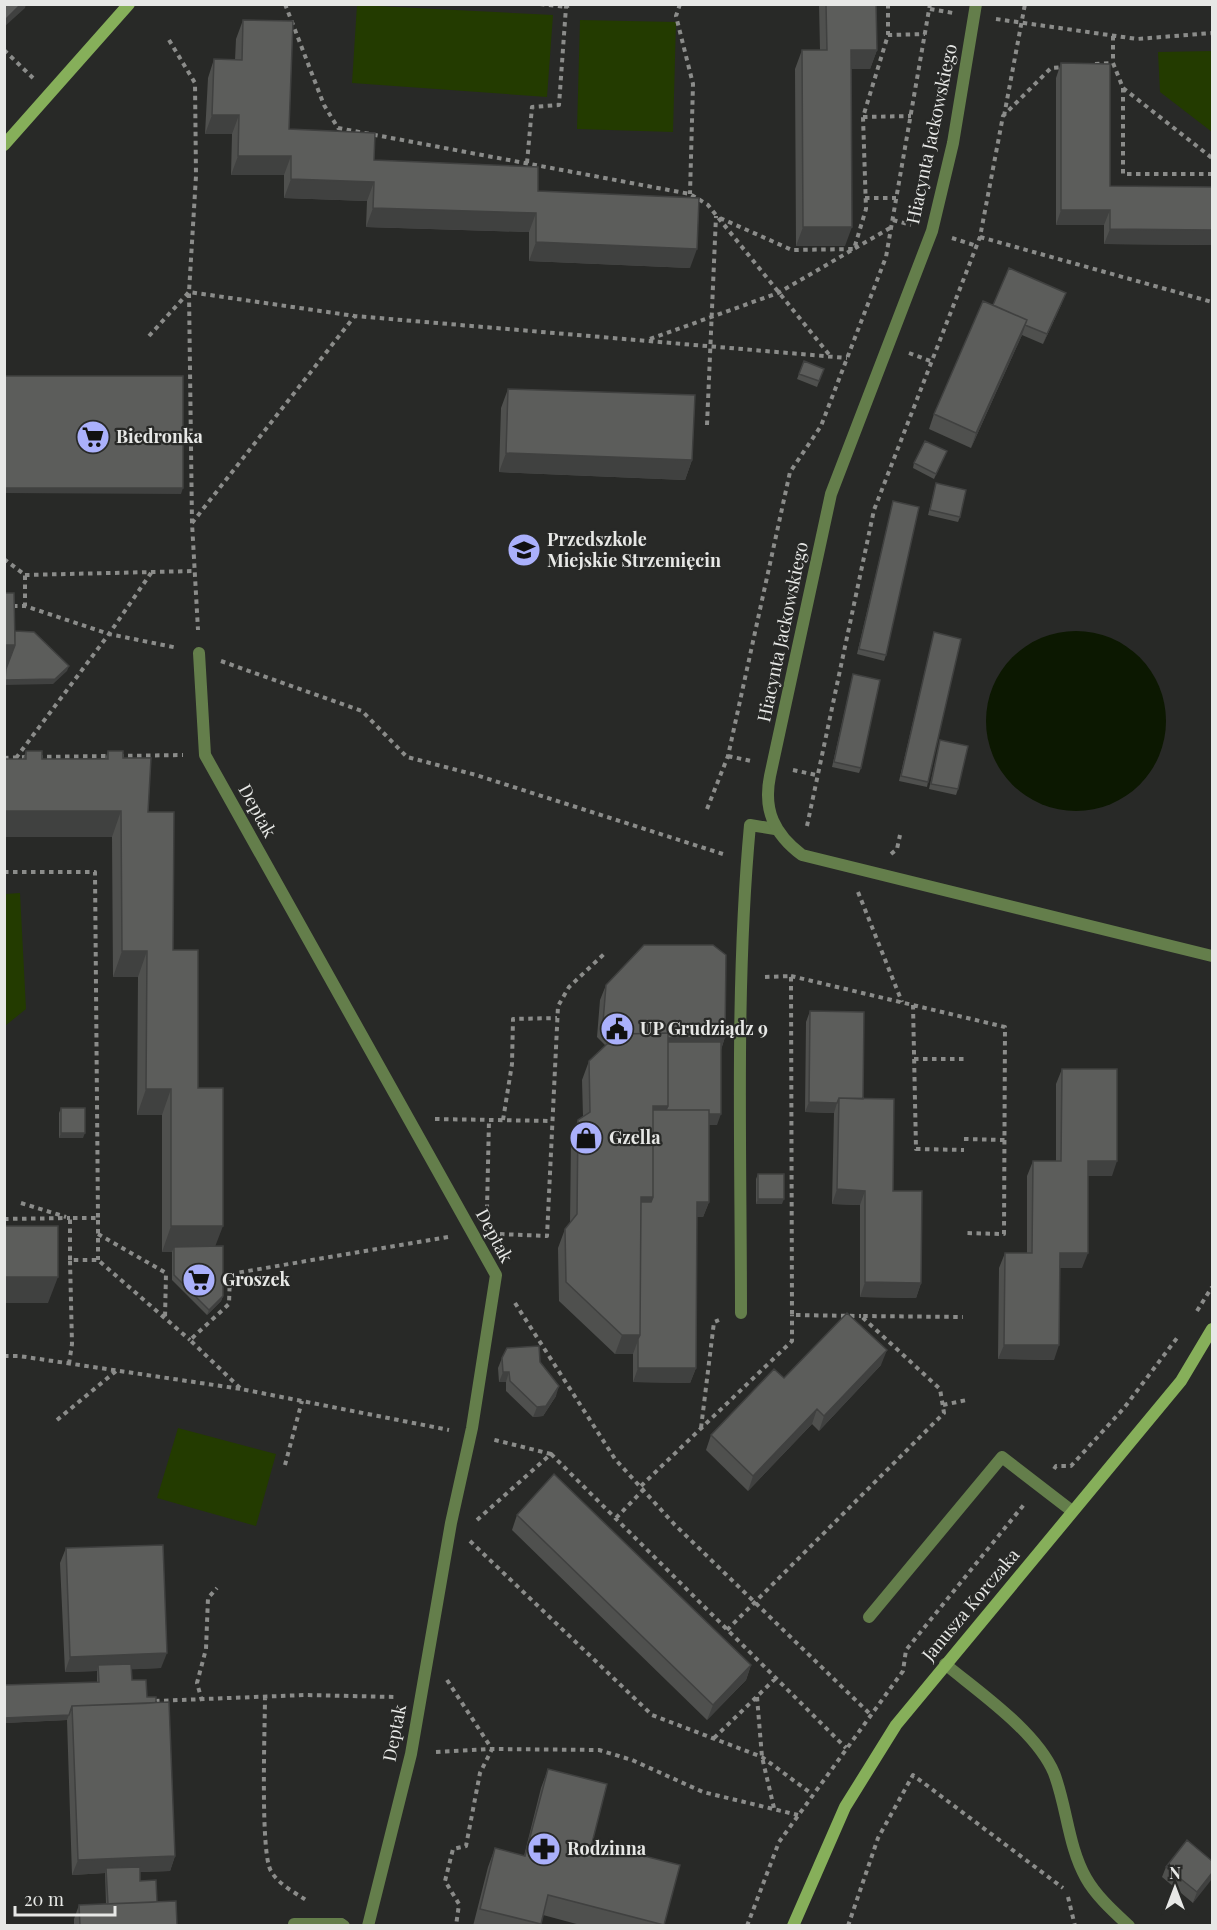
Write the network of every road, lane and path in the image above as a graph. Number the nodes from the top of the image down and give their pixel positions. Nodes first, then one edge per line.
1 (129, 4) edge
2 (285, 4) edge
3 (540, 4) edge
4 (680, 4) edge
5 (888, 4) edge
6 (1025, 4) edge
7 (568, 6) edge
8 (930, 7) edge
9 (975, 10) edge
10 (1022, 23) junction
11 (1212, 33) edge
12 (888, 34) junction
13 (925, 34) junction
14 (1113, 36) junction
15 (169, 40) dead end
16 (4, 50) edge
17 (1113, 63) junction
18 (1092, 64) edge
19 (1072, 66) edge
20 (26, 86) dead end
21 (1123, 88) junction
22 (911, 116) junction
23 (1004, 116) junction
24 (863, 117) junction
25 (4, 145) edge
26 (1212, 158) edge
27 (527, 163) junction
28 (1212, 174) edge
29 (690, 194) junction
30 (865, 198) junction
31 (896, 198) junction
32 (717, 216) junction
33 (891, 228) junction
34 (980, 237) junction
35 (854, 249) junction
36 (189, 292) junction
37 (778, 294) junction
38 (1212, 302) edge
39 (355, 316) junction
40 (711, 317) junction
41 (149, 336) dead end
42 (648, 339) junction
43 (710, 346) junction
44 (832, 358) junction
45 (847, 358) junction
46 (706, 425) dead end
47 (192, 523) junction
48 (4, 559) edge
49 (195, 572) junction
50 (151, 573) junction
51 (25, 575) junction
52 (4, 606) edge
53 (25, 606) junction
54 (109, 634) junction
55 (199, 653) junction
56 (205, 755) junction
57 (4, 758) edge
58 (16, 758) junction
59 (707, 808) dead end
60 (775, 829) junction
61 (810, 831) dead end
62 (747, 861) junction
63 (6, 871) edge
64 (849, 889) dead end
65 (858, 891) junction
66 (869, 894) dead end
67 (604, 954) dead end
68 (1212, 956) edge
69 (791, 976) junction
70 (742, 978) junction
71 (902, 1002) junction
72 (913, 1005) junction
73 (557, 1018) junction
74 (914, 1059) junction
75 (965, 1059) dead end
76 (489, 1120) junction
77 (503, 1120) junction
78 (552, 1121) junction
79 (412, 1125) junction
80 (964, 1139) dead end
81 (1005, 1140) junction
82 (964, 1150) dead end
83 (21, 1203) dead end
84 (488, 1211) dead end
85 (70, 1218) junction
86 (98, 1218) junction
87 (4, 1219) edge
88 (473, 1233) junction
89 (963, 1233) dead end
90 (98, 1234) junction
91 (516, 1234) dead end
92 (70, 1260) junction
93 (98, 1260) junction
94 (496, 1275) junction
95 (1212, 1287) edge
96 (741, 1313) joint
97 (792, 1315) junction
98 (861, 1316) junction
99 (963, 1317) dead end
100 (165, 1318) junction
101 (1192, 1318) dead end
102 (1212, 1329) edge
103 (1178, 1336) dead end
104 (190, 1340) junction
105 (4, 1356) edge
106 (69, 1364) junction
107 (117, 1371) junction
108 (241, 1389) junction
109 (967, 1400) dead end
110 (302, 1401) junction
111 (943, 1405) junction
112 (57, 1420) dead end
113 (700, 1428) junction
114 (471, 1434) junction
115 (551, 1454) junction
116 (285, 1465) dead end
117 (1039, 1486) junction
118 (642, 1487) junction
119 (1072, 1511) junction
120 (616, 1518) junction
121 (451, 1522) junction
122 (462, 1533) junction
123 (217, 1588) dead end
124 (754, 1601) junction
125 (869, 1617) dead end
126 (727, 1630) junction
127 (428, 1651) junction
128 (945, 1664) junction
129 (776, 1678) junction
130 (265, 1696) junction
131 (421, 1697) junction
132 (757, 1697) junction
133 (155, 1701) edge
134 (201, 1701) junction
135 (870, 1714) junction
136 (714, 1738) junction
137 (846, 1748) junction
138 (492, 1749) junction
139 (411, 1754) junction
140 (762, 1757) junction
141 (812, 1794) junction
142 (774, 1808) junction
143 (798, 1815) junction
144 (294, 1924) edge
145 (343, 1925) edge
146 (368, 1926) edge
147 (456, 1926) edge
148 (747, 1926) edge
149 (793, 1926) edge
150 (848, 1926) edge
151 (1075, 1926) edge
152 (1129, 1926) edge

1 - 25 street
2 - 27 path
3 - 7 path
4 - 29 path
5 - 12 path
6 - 10 path
7 - 27 path
8 - 9 path
8 - 13 path
9 - 10 path
9 - 60 street, Hiacynta Jackowskiego
10 - 14 path
10 - 23 path
11 - 14 path
12 - 13 path
12 - 24 path
13 - 22 path
14 - 17 path
15 - 36 path
16 - 20 path
17 - 18 path
17 - 21 path
19 - 23 path
21 - 26 path
21 - 28 path
22 - 24 path
22 - 31 path
23 - 34 path
24 - 30 path
27 - 29 path
29 - 32 path
30 - 31 path
30 - 35 path
31 - 33 path
32 - 35 path
32 - 37 path
32 - 40 path
33 - 35 path
33 - 45 path
34 - 38 path
34 - 61 path
35 - 37 path
36 - 39 path
36 - 41 path
36 - 47 path
37 - 40 path
37 - 44 path
39 - 42 path
39 - 47 path
40 - 42 path
40 - 43 path
42 - 43 path
43 - 44 path
43 - 46 path
44 - 45 path
45 - 59 path
47 - 49 path
48 - 51 path
49 - 50 path
49 - 55 path
50 - 51 path
50 - 54 path
51 - 53 path
52 - 53 path
53 - 54 path
54 - 55 path
54 - 58 path
55 - 56 street, Deptak
55 - 62 path
56 - 58 path
56 - 79 street, Deptak
57 - 58 path
60 - 62 street
60 - 68 street, Hiacynta Jackowskiego
62 - 70 street
63 - 86 path
64 - 65 path
65 - 66 path
65 - 71 path
67 - 73 path
69 - 70 path
69 - 71 path
69 - 97 path
70 - 96 street
71 - 72 path
72 - 74 path
72 - 81 path
73 - 77 path
73 - 78 path
74 - 75 path
74 - 82 path
76 - 77 path
76 - 79 path
76 - 84 path
77 - 78 path
78 - 91 path
79 - 88 street, Deptak
80 - 81 path
81 - 89 path
83 - 85 path
85 - 86 path
85 - 87 path
85 - 92 path
86 - 90 path
88 - 94 street, Deptak
88 - 104 path
90 - 93 path
90 - 100 path
92 - 93 path
92 - 106 path
93 - 100 path
94 - 114 street, Deptak
94 - 118 path
95 - 101 path
96 - 113 path
97 - 98 path
97 - 113 path
98 - 99 path
98 - 111 path
100 - 104 path
102 - 119 street, Janusza Korczaka
103 - 117 path
104 - 108 path
105 - 106 path
106 - 107 path
107 - 108 path
107 - 112 path
108 - 110 path
109 - 111 path
110 - 114 path
110 - 116 path
111 - 124 path
113 - 118 path
114 - 115 path
114 - 121 street, Deptak
115 - 120 path
115 - 122 path
117 - 119 street
117 - 125 street
117 - 135 path
118 - 120 path
118 - 124 path
119 - 128 street, Janusza Korczaka
120 - 126 path
121 - 122 path
121 - 127 street, Deptak
122 - 136 path
123 - 134 path
124 - 126 path
124 - 135 path
126 - 129 path
127 - 131 street, Deptak
127 - 138 path
128 - 149 street, Janusza Korczaka
128 - 152 street
129 - 132 path
129 - 137 path
130 - 131 path
130 - 134 path
130 - 145 path
131 - 139 street, Deptak
132 - 136 path
132 - 140 path
133 - 134 path
135 - 137 path
136 - 140 path
137 - 141 path
138 - 139 path
138 - 142 path
138 - 147 path
139 - 146 street, Deptak
140 - 141 path
140 - 142 path
141 - 143 path
142 - 143 path
143 - 148 path
144 - 145 street
150 - 151 path

